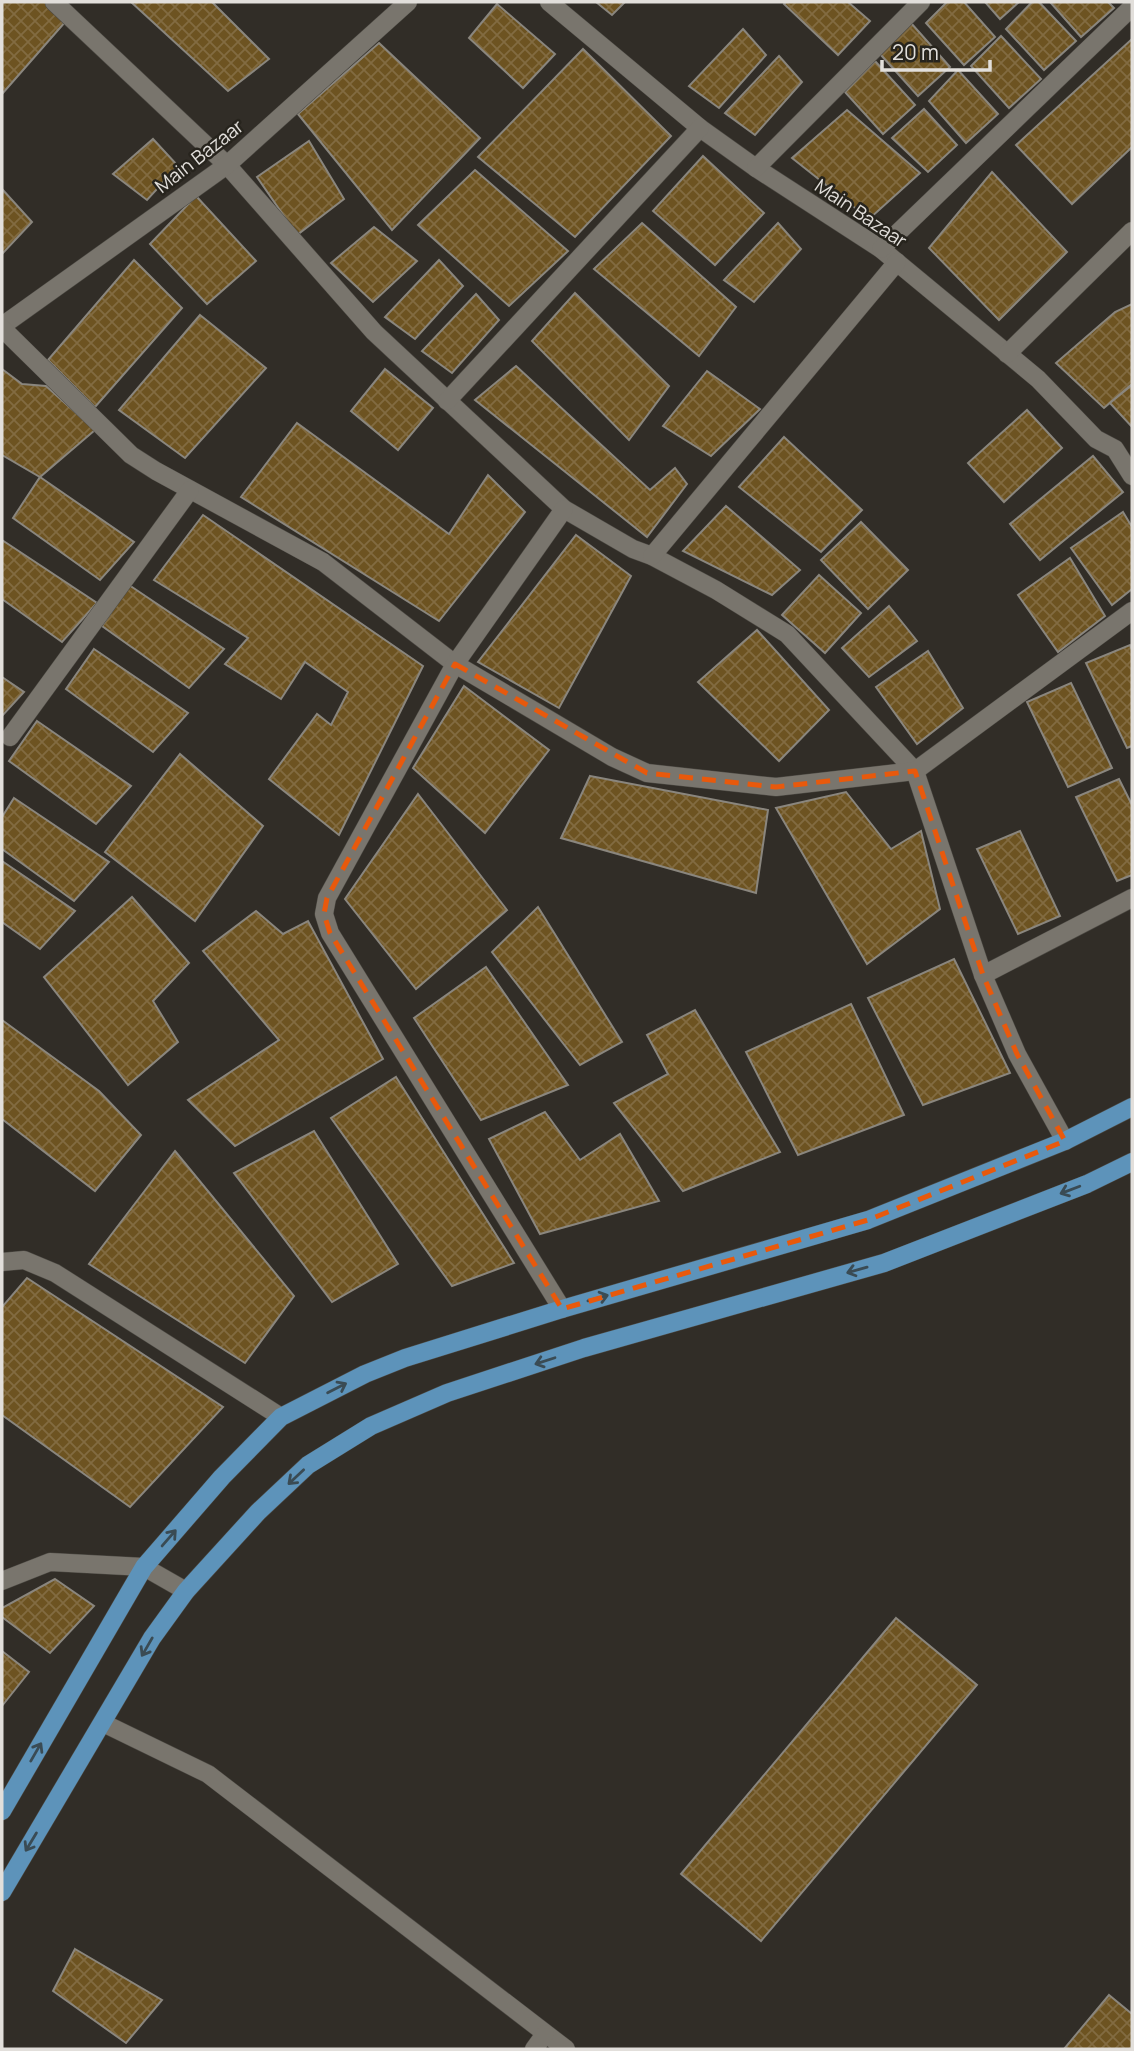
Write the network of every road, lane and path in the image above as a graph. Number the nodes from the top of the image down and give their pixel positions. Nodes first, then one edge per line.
1 (54, 2) edge
2 (408, 2) edge
3 (549, 2) edge
4 (921, 2) edge
5 (1132, 7) edge
6 (700, 128) junction
7 (227, 165) junction
8 (756, 169) junction
9 (1132, 231) edge
10 (881, 249) junction
11 (897, 262) junction
12 (2, 327) edge
13 (1007, 354) junction
14 (447, 401) junction
15 (1132, 476) edge
16 (190, 490) junction
17 (564, 509) junction
18 (652, 556) junction
19 (1132, 611) edge
20 (455, 664) junction
21 (10, 737) dead end
22 (915, 771) junction
23 (1132, 898) edge
24 (983, 975) junction
25 (1132, 1107) edge
26 (1065, 1141) junction
27 (1132, 1163) edge
28 (2, 1262) edge
29 (562, 1309) junction
30 (281, 1417) junction
31 (145, 1567) junction
32 (2, 1581) edge
33 (186, 1591) junction
34 (103, 1723) junction
35 (2, 1811) edge
36 (2, 1892) edge
37 (545, 2034) junction
38 (534, 2049) edge
39 (566, 2049) edge

1 - 7 street
2 - 7 street, Main Bazaar
3 - 6 street, Main Bazaar
4 - 8 street
5 - 10 street
6 - 8 street, Main Bazaar
6 - 14 street
7 - 12 street, Main Bazaar
7 - 14 street
8 - 10 street, Main Bazaar
9 - 13 street
10 - 11 street, Main Bazaar
11 - 13 street, Main Bazaar
11 - 18 street
12 - 16 street
13 - 15 street, Main Bazaar
14 - 17 street
16 - 20 street
16 - 21 street
17 - 18 street
17 - 20 street
18 - 22 street
19 - 22 street
20 - 22 street
20 - 29 street
22 - 24 street
23 - 24 street
24 - 26 street
25 - 26 main road
29 -> 26 main road
27 -> 33 main road
28 - 30 street
30 -> 29 main road
31 -> 30 main road
31 - 32 street
31 - 33 street
35 -> 31 main road
33 -> 34 main road
34 -> 36 main road
34 - 37 street
37 - 38 street
37 - 39 street

